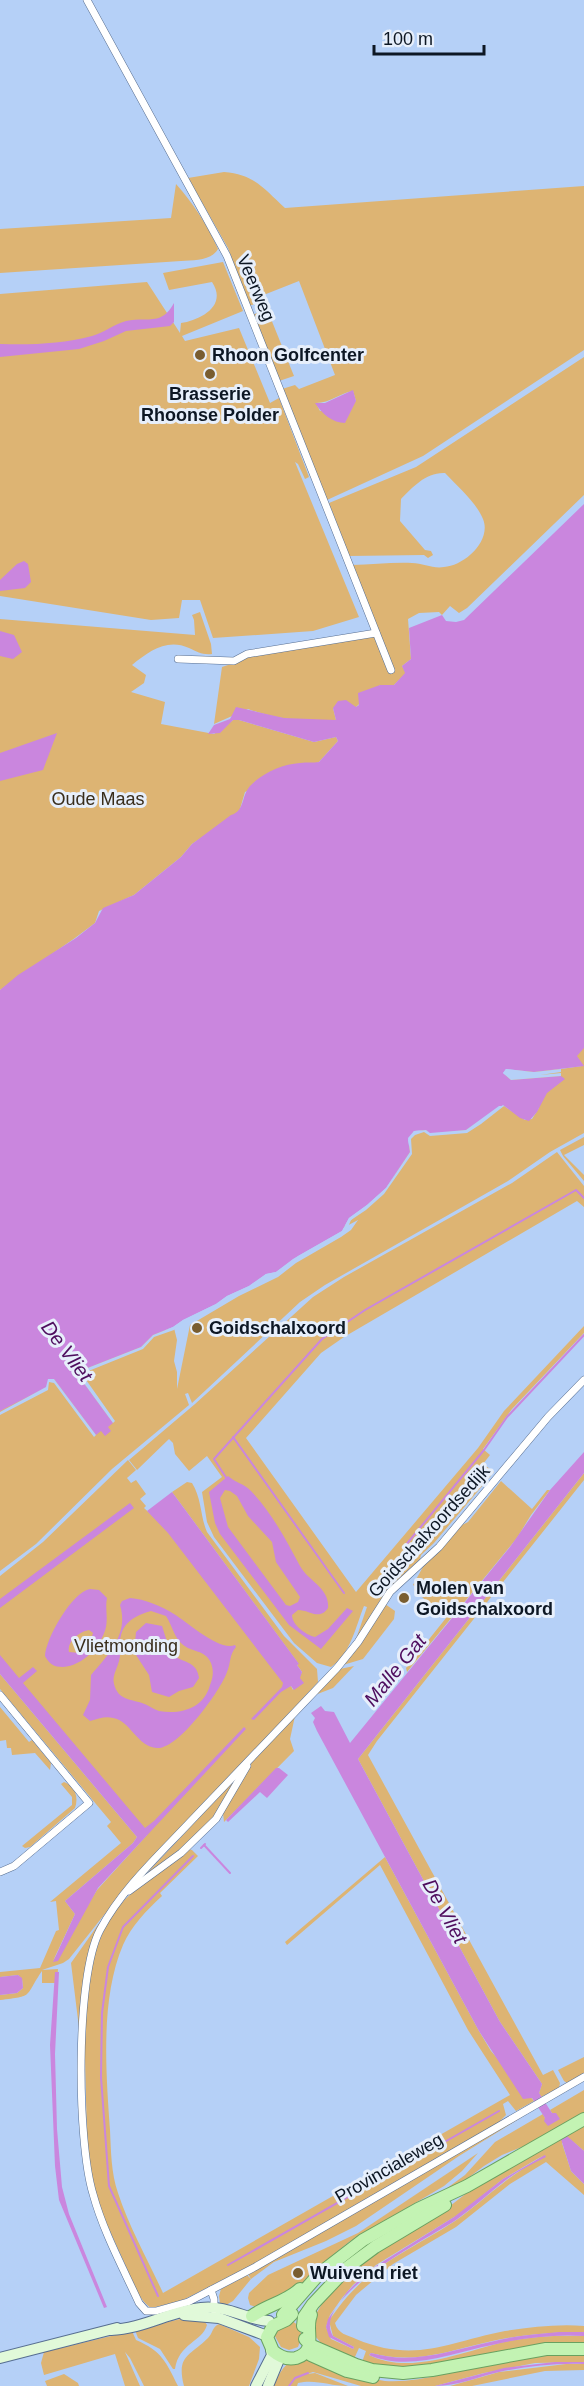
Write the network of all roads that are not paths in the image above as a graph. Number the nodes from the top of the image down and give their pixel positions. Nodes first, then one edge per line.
1 (87, 0) edge
2 (376, 633) junction
3 (178, 659) dead end
4 (391, 670) dead end
5 (584, 1380) edge
6 (0, 1695) edge
7 (251, 1758) junction
8 (0, 1872) edge
9 (124, 1894) junction
10 (584, 2077) edge
11 (584, 2119) edge
12 (466, 2186) junction
13 (311, 2283) junction
14 (211, 2290) junction
15 (214, 2312) junction
16 (252, 2316) junction
17 (287, 2316) junction
18 (307, 2338) junction
19 (271, 2342) junction
20 (584, 2349) edge
21 (0, 2358) edge
22 (465, 2364) junction
23 (267, 2379) edge
24 (256, 2386) edge

1 - 2 street, Veerweg
2 - 3 street
2 - 4 street, Veerweg
5 - 7 street, Goidschalxoordsedijk
6 - 8 street
7 - 9 street, Goidschalxoordsedijk
7 - 9 street, Goidschalxoordsedijk
9 - 14 street, Goidschalxoordsedijk
10 - 14 street, Provincialeweg
11 - 12 main road
12 - 13 main road
12 - 18 main road
13 - 16 main road
13 - 17 main road
14 - 15 street
15 - 16 street
15 - 19 street
15 - 21 street
16 - 19 street
17 - 18 main road
17 - 19 main road
18 - 19 main road
18 - 22 main road
18 - 22 main road
19 - 23 street
19 - 23 street
20 - 22 main road
23 - 24 street

